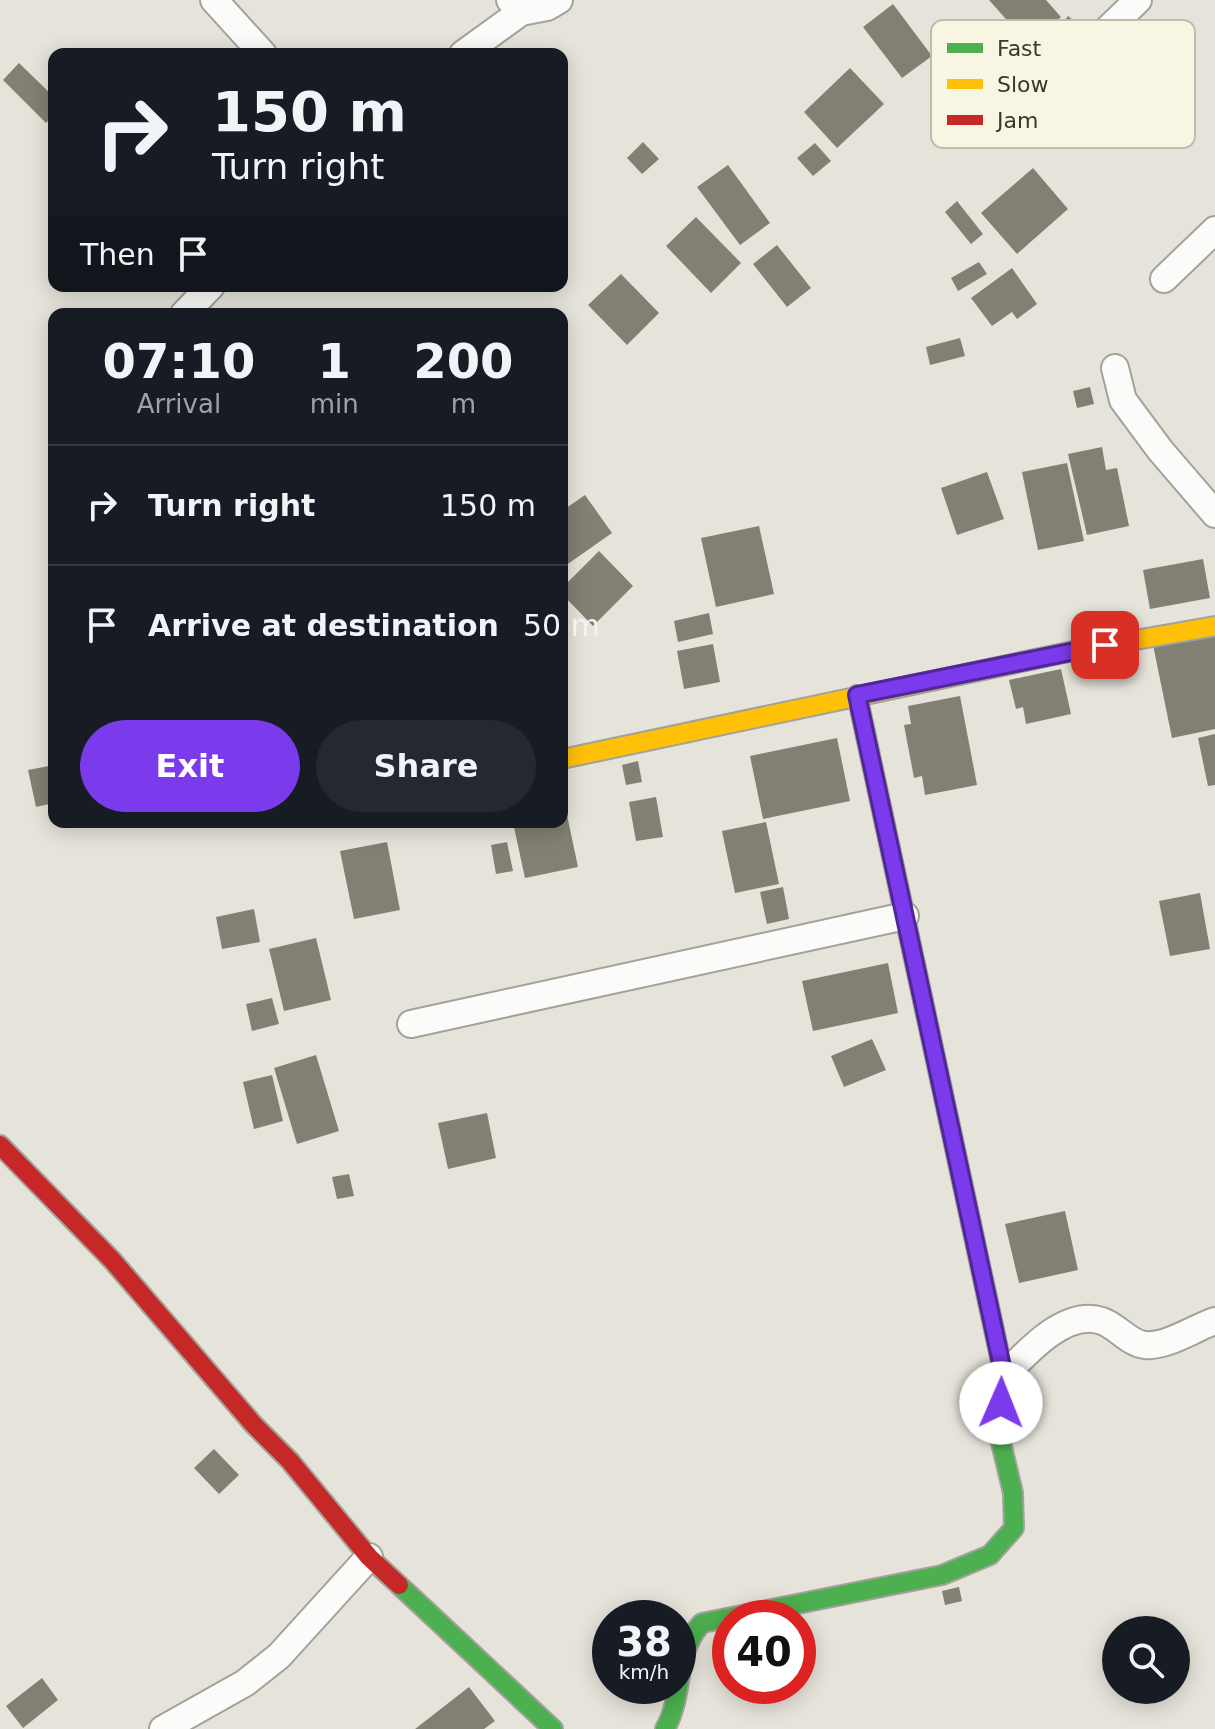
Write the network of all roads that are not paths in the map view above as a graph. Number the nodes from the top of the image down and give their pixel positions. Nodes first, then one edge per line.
1 (214, 0) edge
2 (559, 0) edge
3 (1138, 0) edge
4 (515, 6) edge
5 (1117, 20) edge
6 (258, 48) edge
7 (470, 48) edge
8 (1215, 230) edge
9 (1164, 279) dead end
10 (205, 292) edge
11 (190, 308) edge
12 (1115, 368) dead end
13 (1214, 510) edge
14 (1215, 626) edge
15 (857, 695) junction
16 (568, 758) edge
17 (905, 916) junction
18 (411, 1024) dead end
19 (0, 1145) edge
20 (1215, 1321) edge
21 (1004, 1376) junction
22 (369, 1557) junction
23 (163, 1729) edge
24 (553, 1729) edge
25 (665, 1729) edge

1 - 6 street
2 - 4 street
3 - 5 street
4 - 7 street
8 - 9 street
10 - 11 street
12 - 13 street
14 - 15 street
15 - 16 street
15 - 17 street
17 - 18 street
17 - 21 street
19 - 22 street
20 - 21 street
21 - 25 street
22 - 23 street
22 - 24 street

